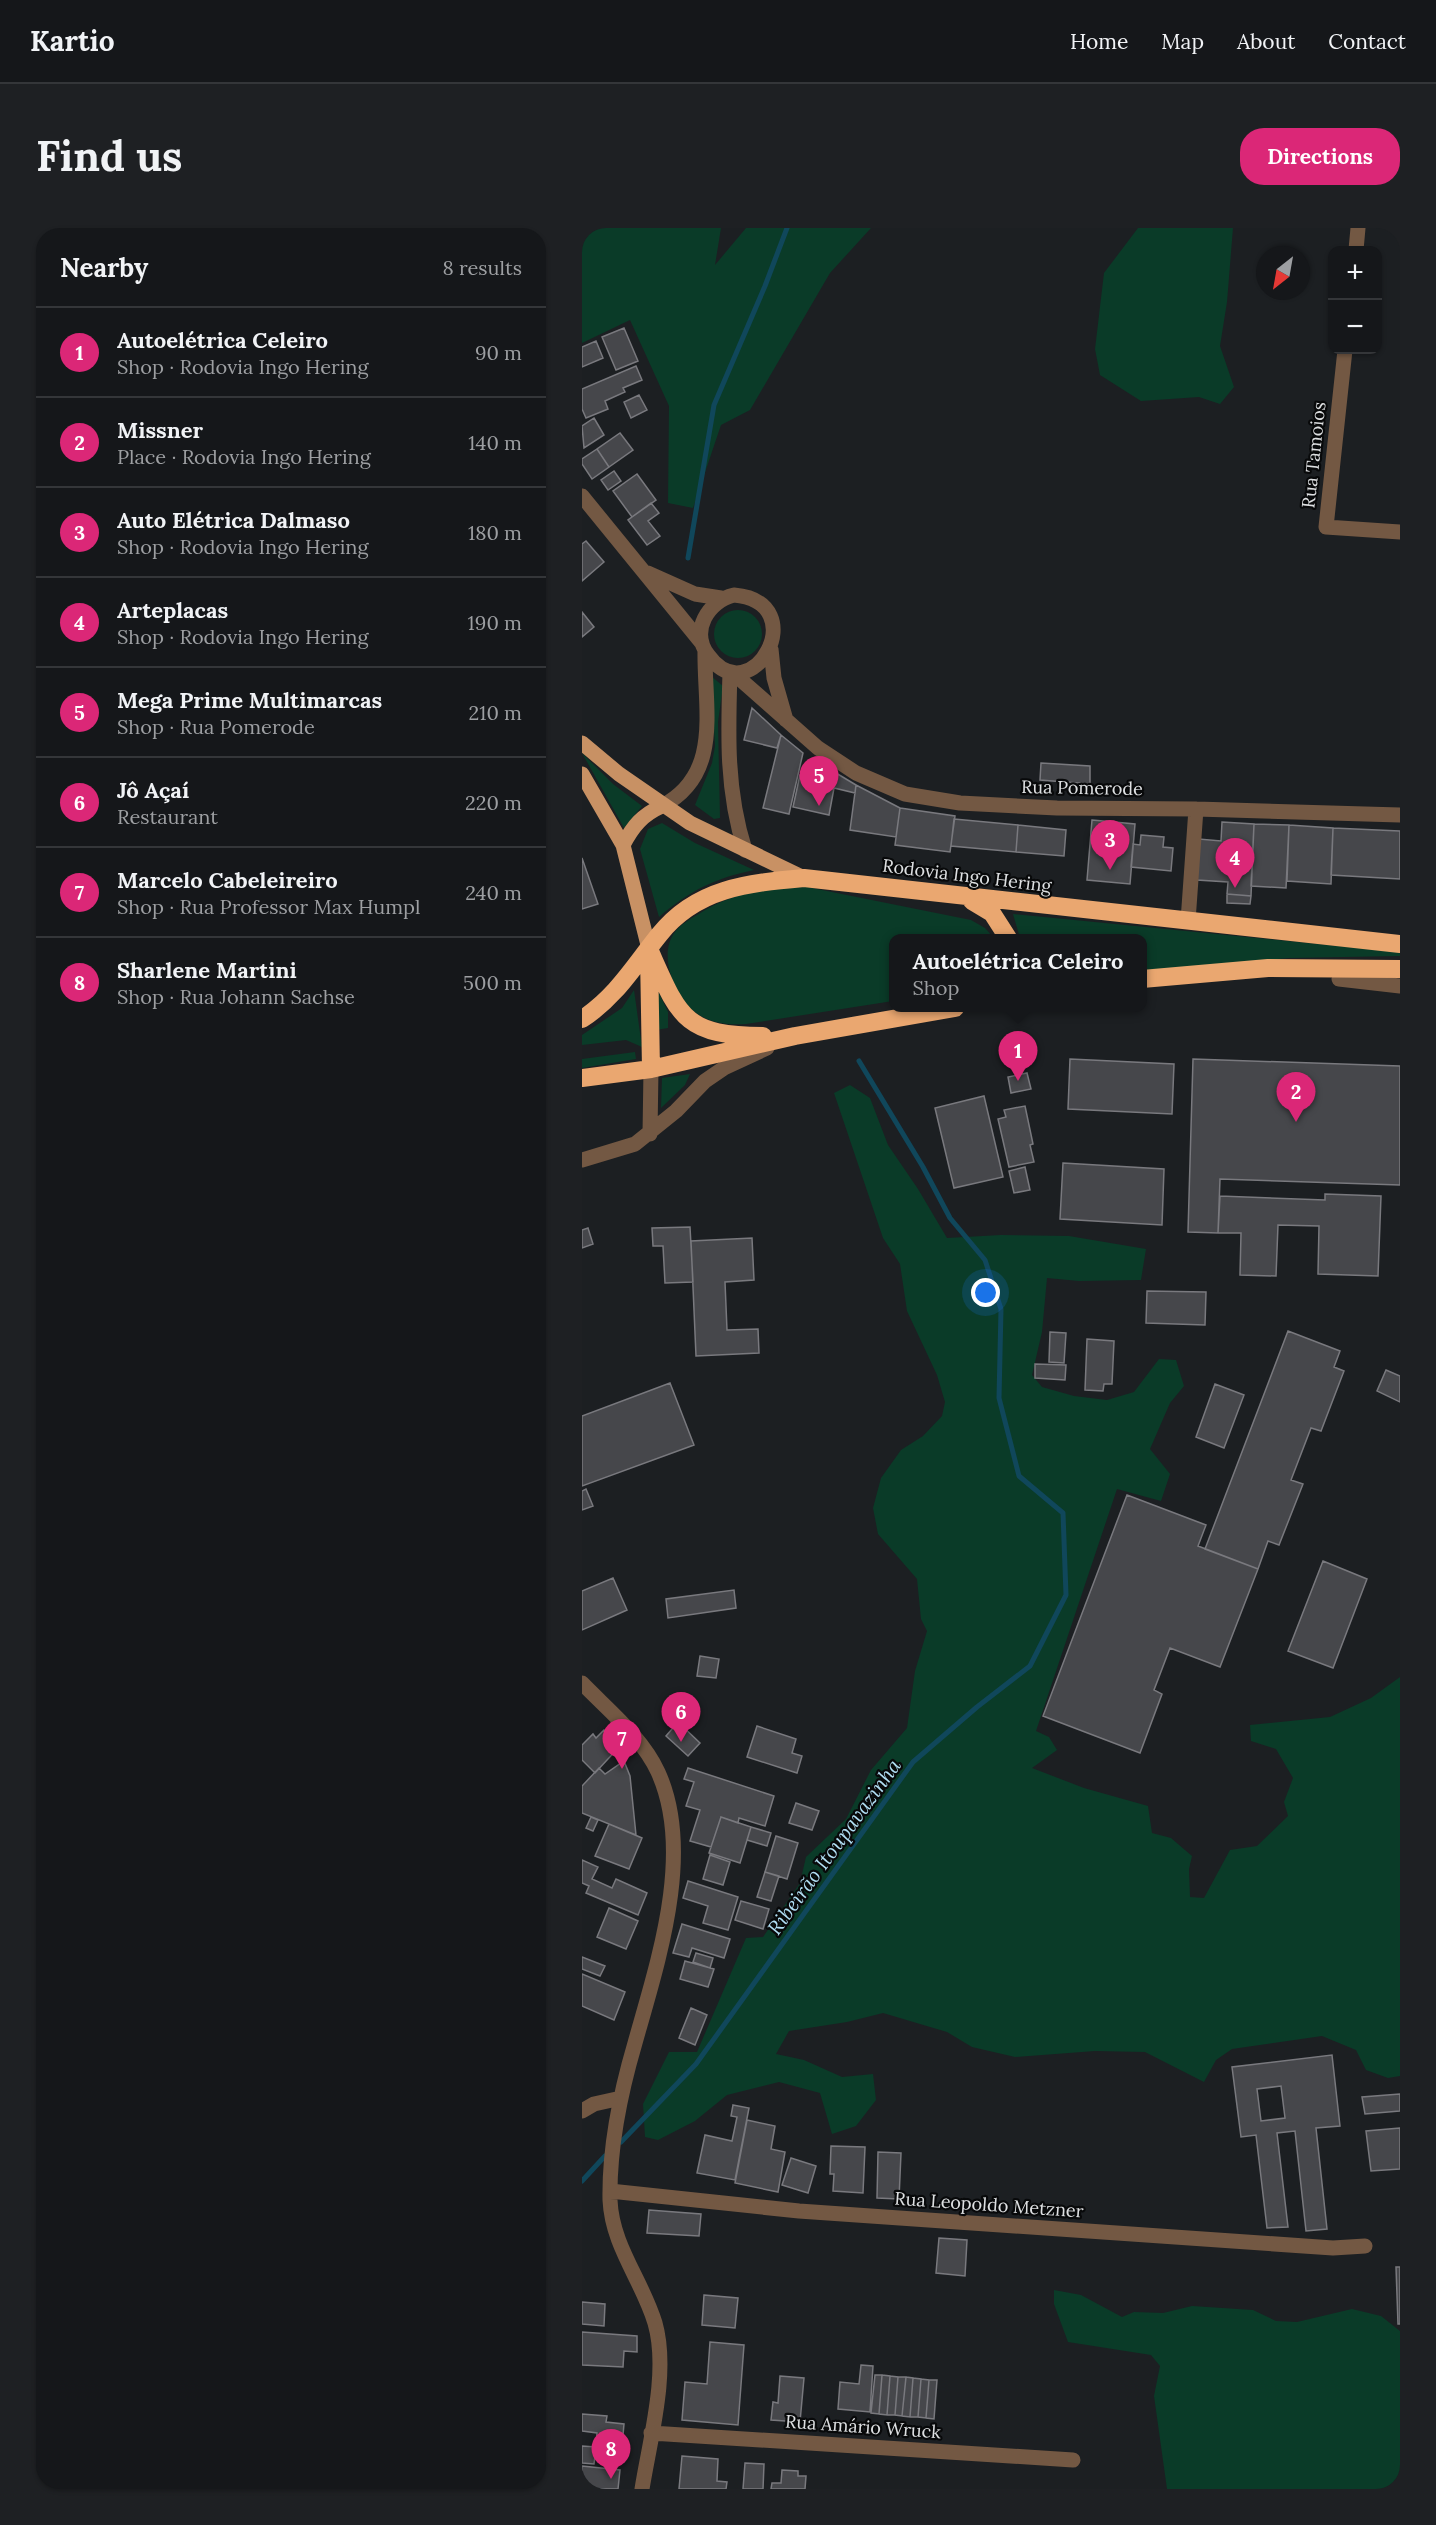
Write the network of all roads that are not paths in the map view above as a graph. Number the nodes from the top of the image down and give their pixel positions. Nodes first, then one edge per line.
1 (1358, 228) edge
2 (1356, 246) edge
3 (1345, 354) edge
4 (582, 496) edge
5 (1400, 532) edge
6 (643, 570) junction
7 (722, 598) junction
8 (703, 647) junction
9 (771, 649) junction
10 (732, 672) junction
11 (786, 720) junction
12 (582, 743) edge
13 (582, 774) edge
14 (662, 806) junction
15 (1196, 808) junction
16 (1400, 815) edge
17 (623, 845) junction
18 (745, 850) junction
19 (804, 878) junction
20 (965, 897) junction
21 (1188, 921) junction
22 (1005, 934) edge
23 (1400, 944) edge
24 (649, 949) junction
25 (1400, 969) edge
26 (1147, 979) edge
27 (1339, 979) dead end
28 (1400, 986) edge
29 (932, 1012) edge
30 (582, 1019) edge
31 (795, 1036) junction
32 (651, 1069) junction
33 (582, 1078) edge
34 (650, 1134) junction
35 (582, 1160) edge
36 (582, 1683) edge
37 (621, 2098) junction
38 (582, 2111) edge
39 (610, 2191) junction
40 (1365, 2246) dead end
41 (651, 2433) junction
42 (1073, 2460) dead end
43 (642, 2489) edge

1 - 2 street
3 - 5 street, Rua Tamoios
4 - 6 street
6 - 7 street
6 - 8 street
7 - 8 street
7 - 9 street
8 - 10 street
8 - 14 street
9 - 10 street
9 - 11 street
10 - 11 street, Rua Pomerode
10 - 18 street
11 - 15 street, Rua Pomerode
12 - 14 main road
13 - 17 main road
14 - 17 main road
14 - 18 main road
15 - 16 street, Rua Pomerode
15 - 21 street
17 - 24 main road
18 - 19 main road
19 - 20 highway, Rodovia Ingo Hering
19 - 24 highway, Rodovia Ingo Hering
20 - 21 highway, Rodovia Ingo Hering
20 - 22 highway
21 - 23 highway, Rodovia Ingo Hering
24 - 30 highway, Rodovia Ingo Hering
24 - 31 highway
24 - 32 highway
25 - 26 highway
27 - 28 street
29 - 31 highway
31 - 32 highway
31 - 34 street
32 - 33 highway
32 - 34 street
34 - 35 street
36 - 37 street
37 - 38 street
37 - 39 street
39 - 40 street, Rua Leopoldo Metzner
39 - 41 street
41 - 42 street, Rua Amário Wruck
41 - 43 street

